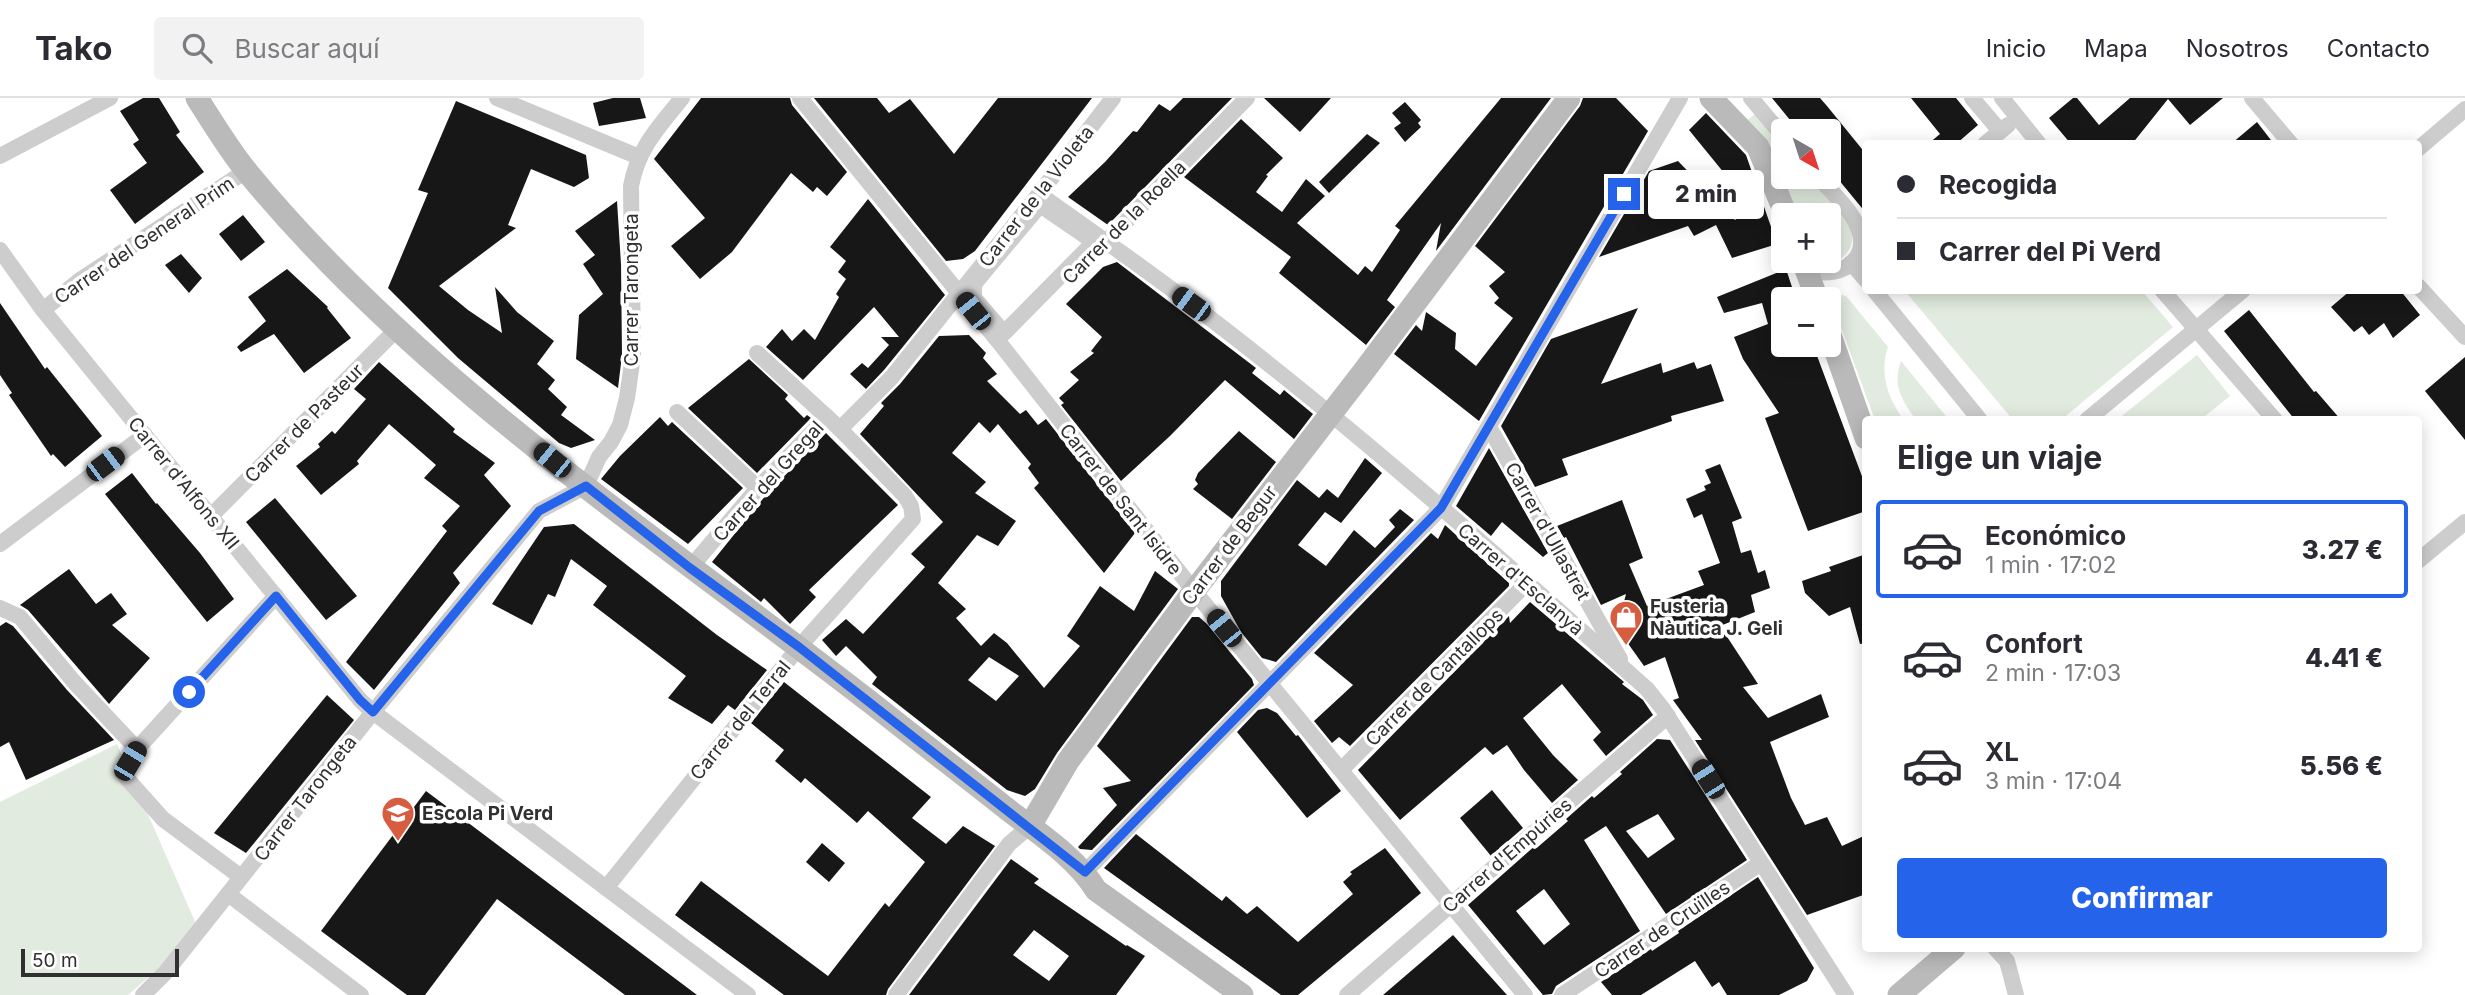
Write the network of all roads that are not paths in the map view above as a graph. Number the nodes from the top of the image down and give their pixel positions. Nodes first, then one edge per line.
1 (110, 98) edge
2 (197, 98) edge
3 (497, 98) edge
4 (682, 98) edge
5 (800, 98) edge
6 (1113, 98) edge
7 (1247, 98) edge
8 (1569, 98) edge
9 (1680, 98) edge
10 (1711, 98) edge
11 (1751, 98) edge
12 (1972, 98) edge
13 (2002, 98) edge
14 (2252, 98) edge
15 (2465, 109) edge
16 (2017, 117) junction
17 (1771, 122) edge
18 (2000, 131) junction
19 (1990, 140) edge
20 (2036, 140) edge
21 (2288, 140) edge
22 (2422, 146) edge
23 (0, 156) edge
24 (639, 157) junction
25 (246, 171) junction
26 (1828, 189) edge
27 (1039, 194) junction
28 (1781, 203) edge
29 (1862, 238) edge
30 (1106, 242) junction
31 (1862, 243) edge
32 (0, 250) edge
33 (1852, 263) junction
34 (1841, 270) edge
35 (1862, 275) edge
36 (2422, 290) edge
37 (959, 294) junction
38 (1877, 294) edge
39 (2165, 294) edge
40 (2238, 294) edge
41 (43, 310) junction
42 (397, 329) junction
43 (2195, 330) junction
44 (2465, 337) edge
45 (1003, 340) junction
46 (757, 353) dead end
47 (1838, 357) edge
48 (677, 412) dead end
49 (1329, 414) junction
50 (1977, 416) edge
51 (2092, 416) edge
52 (2271, 416) edge
53 (827, 417) junction
54 (1489, 426) junction
55 (1862, 427) edge
56 (840, 429) junction
57 (145, 435) junction
58 (586, 486) junction
59 (758, 488) junction
60 (1441, 508) junction
61 (211, 516) junction
62 (2465, 522) edge
63 (2, 537) edge
64 (2422, 558) edge
65 (690, 568) junction
66 (1527, 583) junction
67 (1194, 591) junction
68 (276, 596) junction
69 (0, 608) edge
70 (799, 647) junction
71 (1627, 671) junction
72 (1270, 684) junction
73 (373, 712) junction
74 (1668, 716) junction
75 (138, 749) junction
76 (1340, 770) junction
77 (1030, 826) junction
78 (1762, 863) junction
79 (1085, 872) junction
80 (241, 877) junction
81 (606, 888) junction
82 (228, 894) junction
83 (1450, 904) junction
84 (1949, 952) edge
85 (1999, 952) edge
86 (143, 995) edge
87 (361, 995) edge
88 (748, 995) edge
89 (896, 995) edge
90 (1242, 995) edge
91 (1347, 995) edge
92 (1525, 995) edge
93 (1562, 995) edge
94 (1846, 995) edge
95 (1899, 995) edge
96 (2016, 995) edge

1 - 23 street
2 - 25 street
3 - 24 street
4 - 24 street, Carrer Tarongeta
5 - 37 street, Carrer de Sant Isidre
6 - 27 street, Carrer de la Violeta
7 - 30 street, Carrer de la Roella
8 - 49 street, Carrer de Begur
9 - 54 street
10 - 28 street
11 - 17 street
12 - 18 street
13 - 16 street
14 - 21 street
15 - 22 street
16 - 18 street
16 - 20 street
18 - 19 street
24 - 58 street, Carrer Tarongeta
25 - 41 street, Carrer del General Prim
25 - 42 street
26 - 29 street
27 - 30 street, Carrer d'Esclanyà
27 - 37 street, Carrer de la Violeta
30 - 45 street, Carrer de la Roella
30 - 49 street, Carrer d'Esclanyà
31 - 33 street
32 - 41 street, Carrer d'Alfons XII
33 - 34 street
33 - 35 street
36 - 44 street
37 - 45 street, Carrer de Sant Isidre
37 - 56 street, Carrer del Gregal
38 - 50 street
39 - 43 street
40 - 43 street
41 - 57 street, Carrer d'Alfons XII
42 - 58 street
42 - 61 street, Carrer de Pasteur
43 - 51 street
43 - 52 street
45 - 45 street
45 - 67 street, Carrer de Sant Isidre
46 - 53 street
47 - 55 street
48 - 59 street
49 - 60 street, Carrer d'Esclanyà
49 - 67 street, Carrer de Begur
53 - 56 street, Carrer del Gregal
53 - 59 street, Carrer del Gregal
54 - 60 street
54 - 71 street, Carrer d'Ullastret
56 - 70 street, Carrer del Terral
57 - 61 street, Carrer d'Alfons XII
57 - 63 street
58 - 65 street
58 - 73 street, Carrer Tarongeta
59 - 65 street, Carrer del Gregal
60 - 66 street, Carrer d'Esclanyà
60 - 72 street
61 - 68 street, Carrer d'Alfons XII
62 - 64 street
65 - 70 street
66 - 71 street, Carrer d'Esclanyà
66 - 76 street, Carrer de Cantallops
67 - 72 street, Carrer de Sant Isidre
67 - 77 street, Carrer de Begur
68 - 73 street, Carrer d'Alfons XII
68 - 75 street
69 - 75 street
70 - 77 street
70 - 81 street, Carrer del Terral
71 - 74 street, Carrer d'Esclanyà
72 - 76 street, Carrer de Sant Isidre
72 - 79 street
73 - 80 street, Carrer Tarongeta
73 - 81 street, Carrer d'Alfons XII
74 - 78 street, Carrer d'Esclanyà
74 - 83 street, Carrer d'Empúries
75 - 80 street
76 - 83 street, Carrer de Sant Isidre
77 - 79 street
77 - 89 street, Carrer de Begur
78 - 93 street, Carrer de Cruïlles
78 - 94 street, Carrer d'Esclanyà
79 - 90 street
80 - 82 street, Carrer Tarongeta
81 - 88 street, Carrer d'Alfons XII
82 - 86 street, Carrer Tarongeta
82 - 87 street
83 - 91 street, Carrer d'Empúries
83 - 92 street, Carrer de Sant Isidre
84 - 95 street
85 - 96 street

